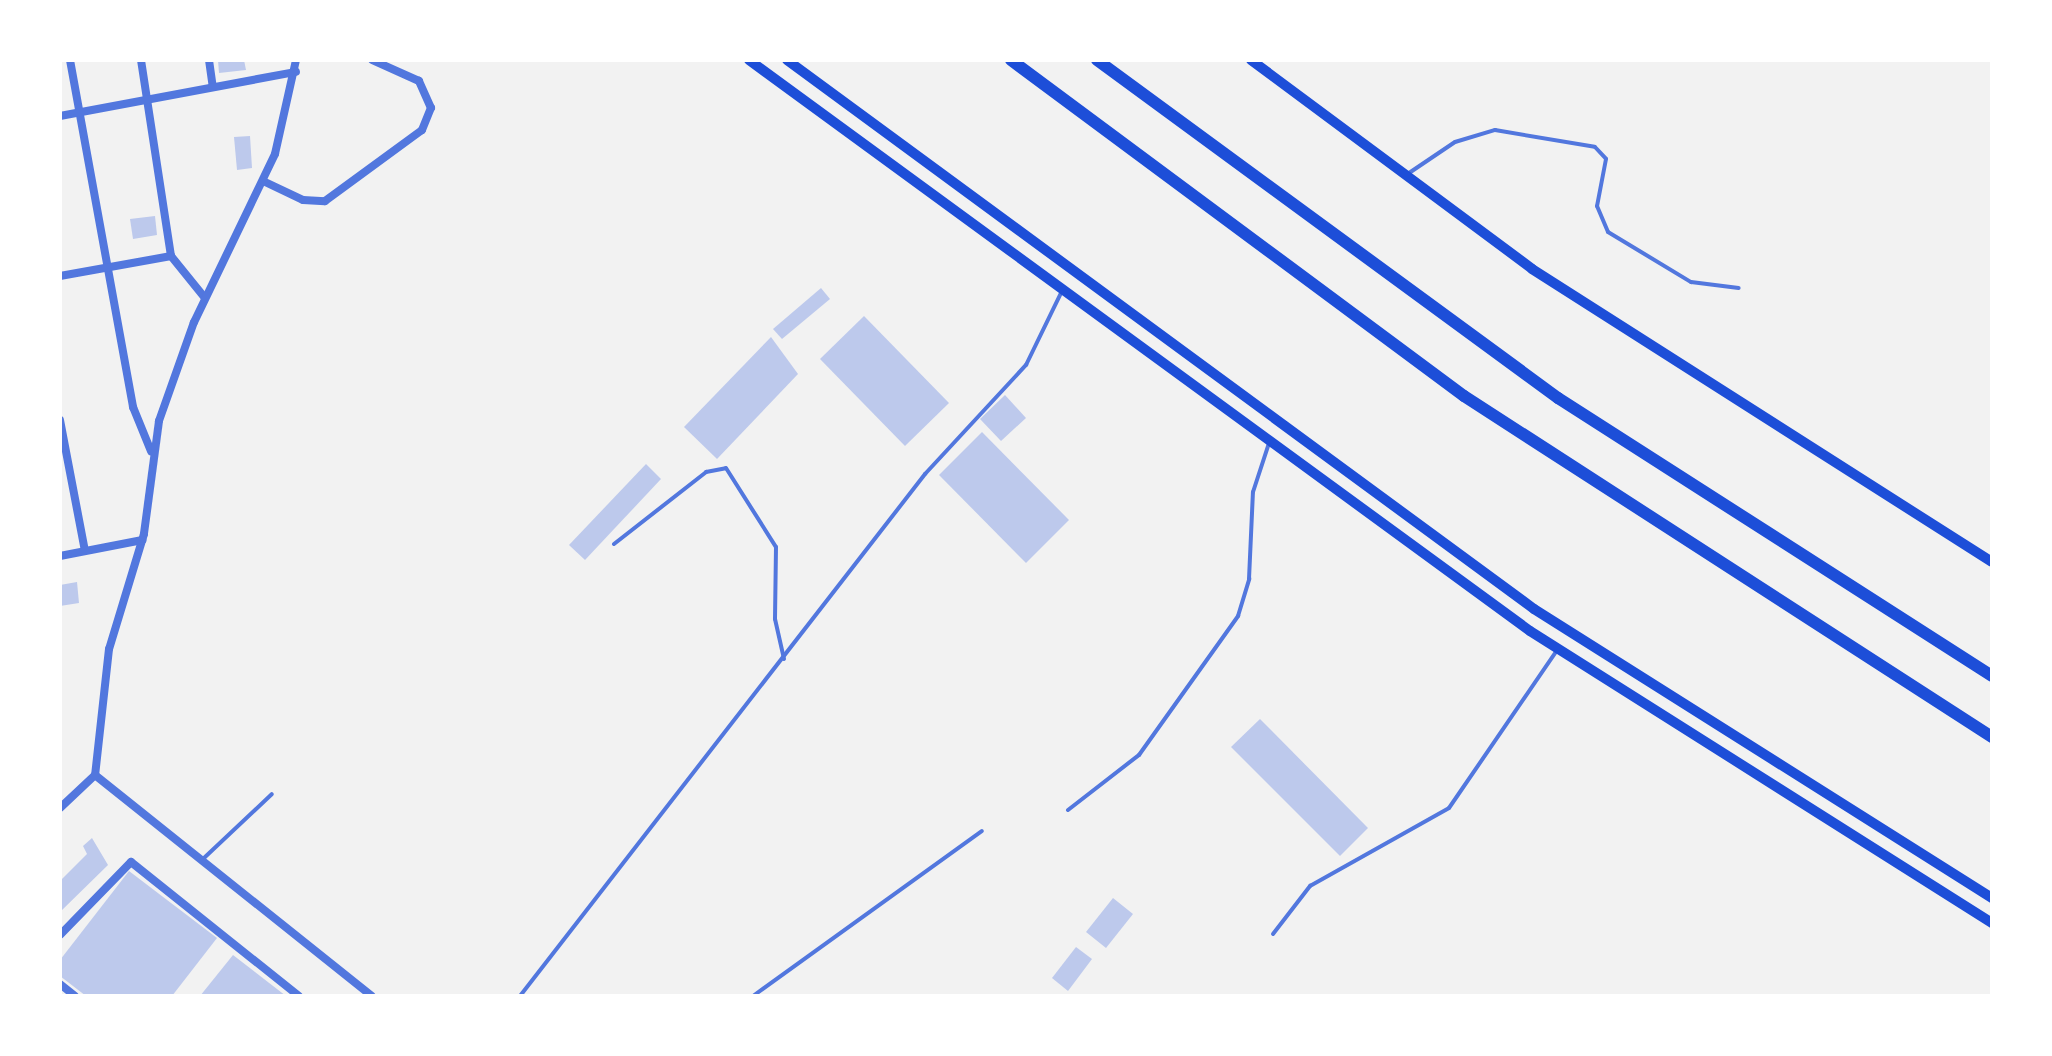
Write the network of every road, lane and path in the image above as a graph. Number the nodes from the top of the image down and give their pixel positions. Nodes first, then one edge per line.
1 (70, 60) edge
2 (140, 60) edge
3 (209, 60) edge
4 (296, 60) edge
5 (372, 60) edge
6 (748, 60) edge
7 (787, 60) edge
8 (1011, 60) edge
9 (1097, 60) edge
10 (1251, 60) edge
11 (296, 72) junction
12 (213, 87) junction
13 (147, 100) junction
14 (77, 113) junction
15 (60, 116) edge
16 (1406, 176) junction
17 (263, 182) junction
18 (171, 256) junction
19 (107, 268) junction
20 (60, 276) edge
21 (1739, 288) dead end
22 (1061, 293) junction
23 (206, 298) junction
24 (60, 420) edge
25 (1269, 442) junction
26 (150, 451) junction
27 (142, 540) junction
28 (614, 544) dead end
29 (85, 552) junction
30 (60, 556) edge
31 (1992, 562) edge
32 (1557, 650) junction
33 (784, 659) junction
34 (1992, 676) edge
35 (1992, 737) edge
36 (96, 776) junction
37 (272, 794) dead end
38 (60, 808) edge
39 (1068, 810) dead end
40 (982, 831) dead end
41 (200, 861) junction
42 (1992, 898) edge
43 (1992, 924) edge
44 (1273, 934) dead end
45 (60, 935) edge
46 (60, 984) edge
47 (75, 996) edge
48 (299, 996) edge
49 (372, 996) edge
50 (520, 996) edge
51 (753, 996) edge

1 - 14 street
2 - 13 street
3 - 12 street
4 - 11 street
5 - 17 street
6 - 22 main road
7 - 42 main road
8 - 35 highway
9 - 34 highway
10 - 16 main road
11 - 12 street
11 - 17 street
12 - 13 street
13 - 14 street
13 - 18 street
14 - 15 street
14 - 19 street
16 - 21 lane
16 - 31 main road
17 - 23 street
18 - 19 street
18 - 23 street
19 - 20 street
19 - 26 street
22 - 25 main road
22 - 33 lane
23 - 26 street
24 - 29 street
25 - 32 main road
25 - 39 lane
26 - 27 street
27 - 29 street
27 - 36 street
28 - 33 lane
29 - 30 street
32 - 43 main road
32 - 44 lane
33 - 50 lane
36 - 38 street
36 - 41 street
37 - 41 lane
40 - 51 lane
41 - 49 street
45 - 48 street
46 - 47 street

